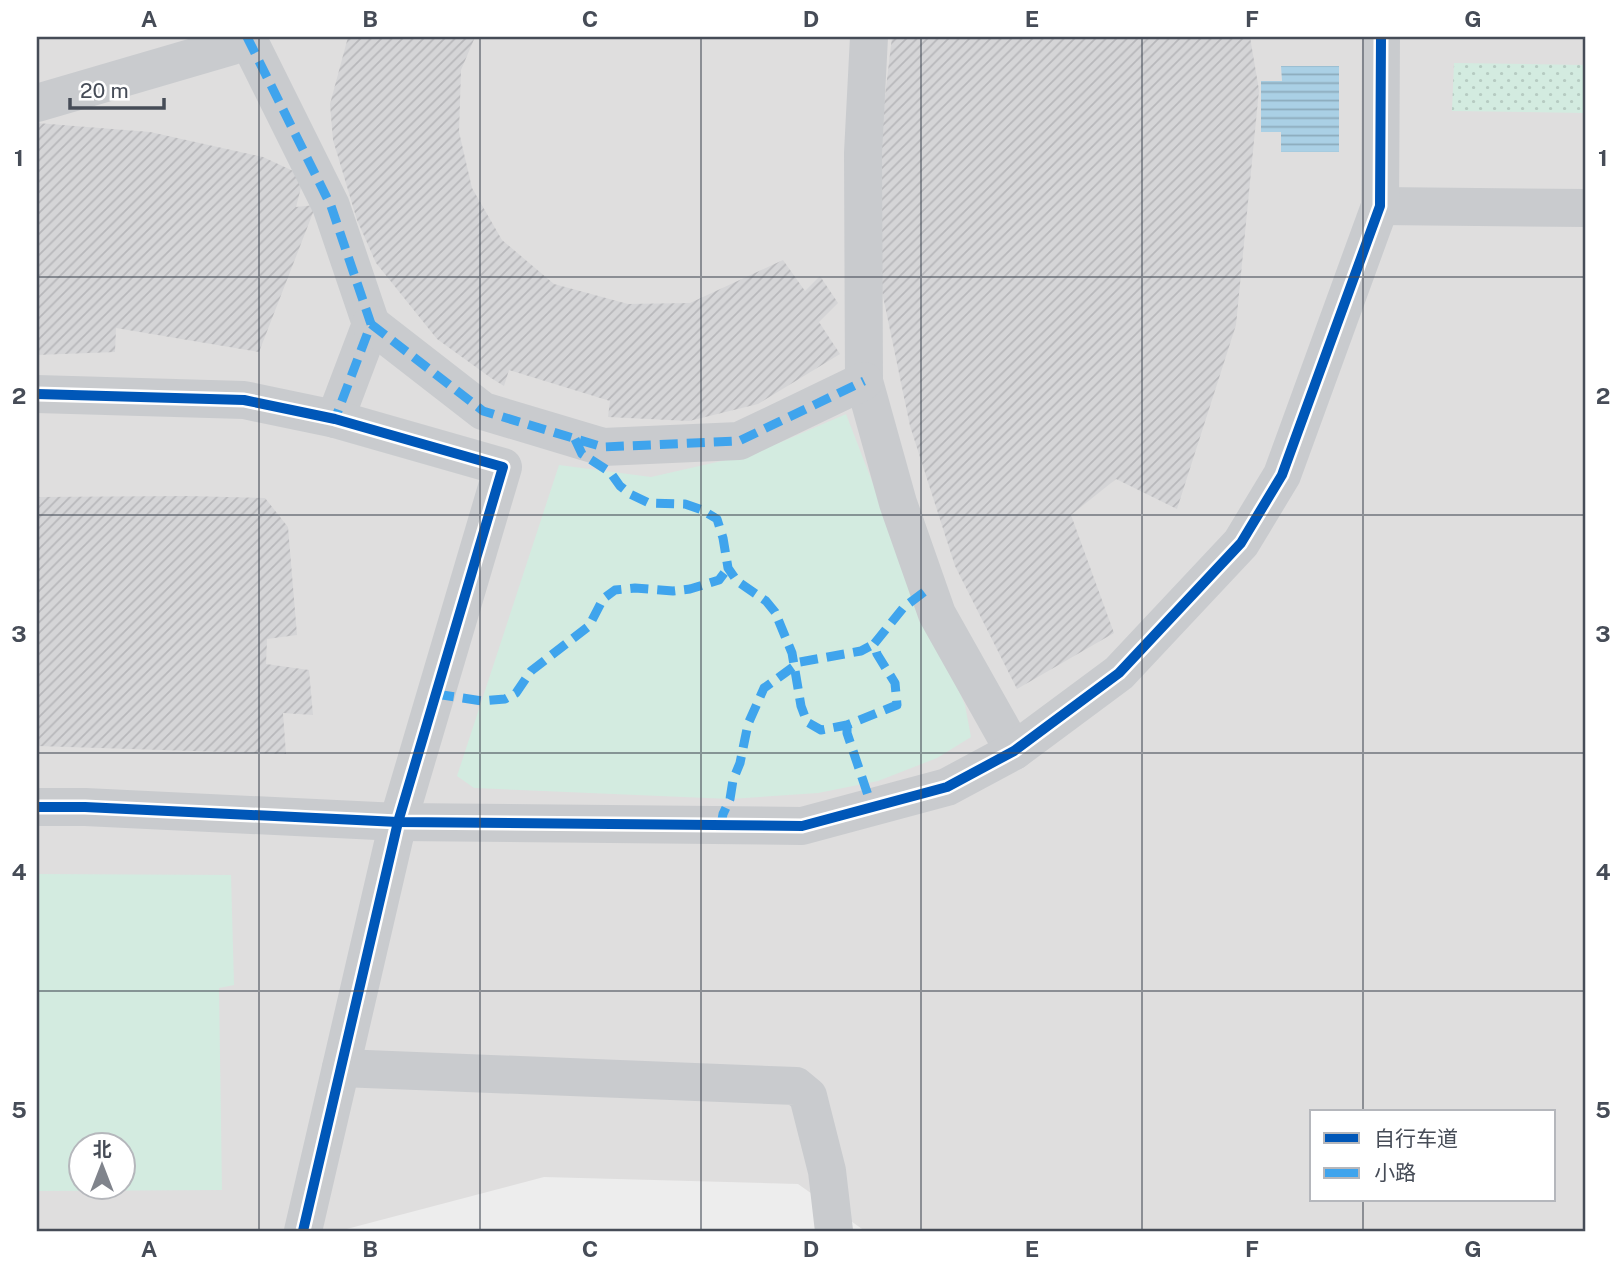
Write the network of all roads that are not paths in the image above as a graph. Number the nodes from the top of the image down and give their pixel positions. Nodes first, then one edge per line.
1 (237, 37) edge
2 (247, 37) edge
3 (869, 37) edge
4 (1381, 37) edge
5 (37, 103) edge
6 (1380, 206) junction
7 (1585, 208) edge
8 (371, 324) junction
9 (864, 381) junction
10 (37, 394) edge
11 (335, 419) junction
12 (1014, 751) junction
13 (37, 807) edge
14 (398, 822) junction
15 (341, 1068) junction
16 (303, 1231) edge
17 (834, 1231) edge

1 - 5 street
2 - 8 street
3 - 9 street
4 - 6 street
6 - 7 street
6 - 12 street
8 - 9 street
8 - 11 street
9 - 12 street
10 - 11 street
11 - 14 street
12 - 14 street
13 - 14 street
14 - 15 street
15 - 16 street
15 - 17 street

